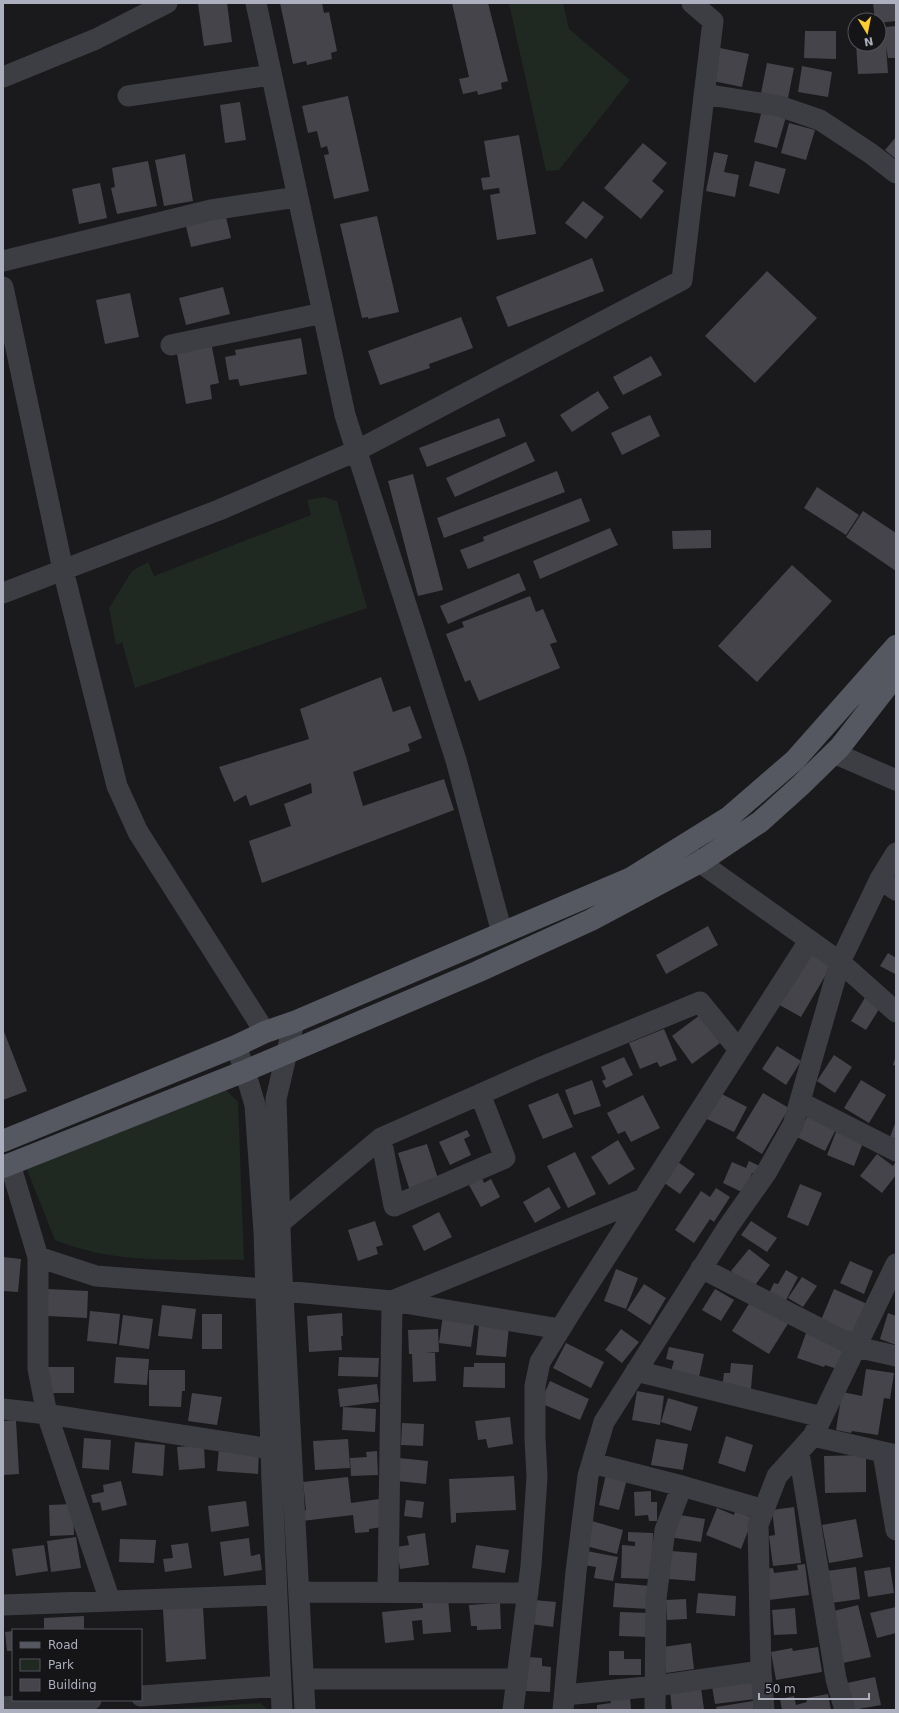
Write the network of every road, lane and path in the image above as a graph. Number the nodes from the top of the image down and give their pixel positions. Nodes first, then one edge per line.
1 (167, 3) edge
2 (256, 3) edge
3 (701, 6) edge
4 (271, 75) junction
5 (3, 77) edge
6 (704, 94) junction
7 (128, 96) dead end
8 (896, 173) edge
9 (297, 197) junction
10 (3, 260) edge
11 (3, 287) edge
12 (323, 313) junction
13 (171, 345) dead end
14 (356, 451) junction
15 (63, 570) junction
16 (3, 593) edge
17 (896, 646) edge
18 (896, 675) edge
19 (834, 753) junction
20 (896, 780) edge
21 (680, 848) junction
22 (896, 853) edge
23 (700, 862) junction
24 (888, 884) edge
25 (502, 933) junction
26 (808, 940) junction
27 (840, 962) junction
28 (896, 1012) edge
29 (294, 1022) junction
30 (265, 1032) junction
31 (236, 1046) junction
32 (739, 1050) junction
33 (287, 1053) junction
34 (245, 1071) junction
35 (480, 1094) junction
36 (800, 1102) junction
37 (381, 1138) junction
38 (3, 1141) edge
39 (896, 1151) edge
40 (7, 1165) edge
41 (643, 1199) junction
42 (280, 1223) junction
43 (38, 1257) junction
44 (896, 1264) edge
45 (701, 1268) junction
46 (274, 1290) junction
47 (392, 1301) junction
48 (560, 1329) junction
49 (856, 1347) junction
50 (896, 1356) edge
51 (636, 1371) junction
52 (3, 1408) edge
53 (47, 1414) junction
54 (822, 1417) junction
55 (814, 1436) junction
56 (271, 1449) junction
57 (799, 1453) junction
58 (890, 1454) edge
59 (592, 1463) junction
60 (682, 1486) junction
61 (764, 1510) junction
62 (896, 1530) edge
63 (388, 1591) junction
64 (299, 1592) junction
65 (528, 1593) junction
66 (277, 1595) junction
67 (110, 1601) junction
68 (3, 1605) edge
69 (761, 1671) junction
70 (303, 1678) junction
71 (517, 1679) junction
72 (281, 1686) junction
73 (656, 1686) junction
74 (142, 1696) edge
75 (76, 1701) edge
76 (564, 1702) edge
77 (3, 1706) edge
78 (282, 1710) edge
79 (305, 1710) edge
80 (513, 1710) edge
81 (655, 1710) edge
82 (764, 1710) edge
83 (845, 1710) edge

1 - 5 street
2 - 4 street
3 - 6 street
4 - 7 street
4 - 9 street
6 - 8 street
6 - 14 street
9 - 10 street
9 - 12 street
11 - 15 street
12 - 13 street
12 - 14 street
14 - 15 street
14 - 25 street
15 - 16 street
15 - 30 street
17 - 21 main road
18 - 19 main road
19 - 20 street
19 - 23 main road
21 - 23 street
21 - 25 main road
22 - 24 street
23 - 26 street
23 - 33 main road
24 - 27 street
25 - 29 main road
26 - 27 street
26 - 32 street
27 - 28 street
27 - 36 street
29 - 30 main road
29 - 33 street
30 - 31 main road
31 - 34 street
31 - 38 main road
32 - 35 street
32 - 41 street
33 - 34 main road
33 - 42 street
34 - 40 main road
34 - 46 street
35 - 37 street
35 - 37 street
36 - 39 street
36 - 45 street
37 - 42 street
40 - 43 street
41 - 47 street
41 - 48 street
42 - 46 street
43 - 46 street
43 - 53 street
44 - 49 street
45 - 49 street
45 - 51 street
46 - 47 street
46 - 56 street
46 - 64 street
47 - 48 street
47 - 63 street
48 - 65 street
49 - 50 street
49 - 54 street
51 - 54 street
51 - 59 street
52 - 53 street
53 - 56 street
53 - 67 street
54 - 55 street
55 - 57 street
55 - 58 street
56 - 66 street
57 - 61 street
57 - 83 street
58 - 62 street
59 - 60 street
59 - 76 street
60 - 61 street
60 - 73 street
61 - 69 street
63 - 64 street
63 - 65 street
64 - 70 street
65 - 71 street
66 - 67 street
66 - 72 street
67 - 68 street
69 - 73 street
69 - 82 street
70 - 71 street
70 - 79 street
71 - 80 street
72 - 74 street
72 - 78 street
73 - 76 street
73 - 81 street
75 - 77 street

